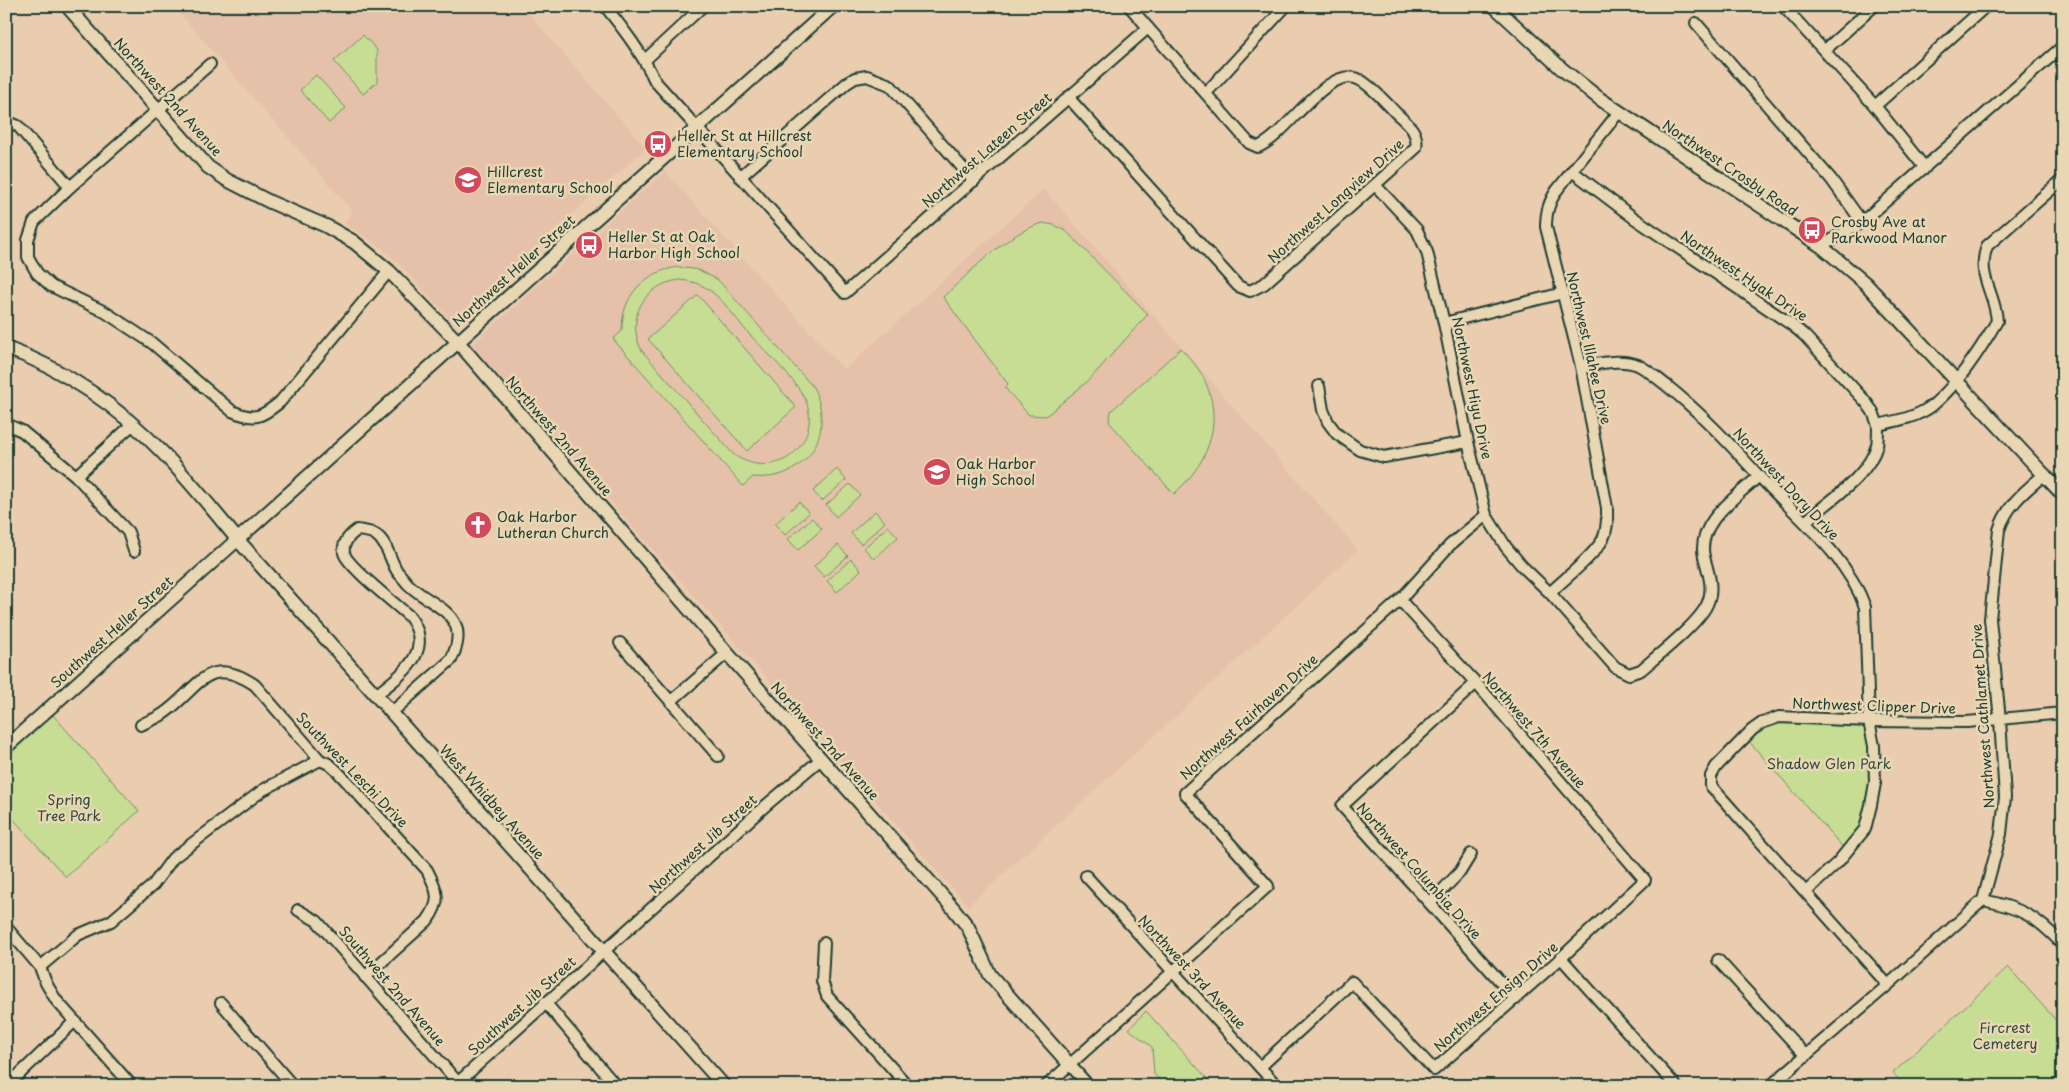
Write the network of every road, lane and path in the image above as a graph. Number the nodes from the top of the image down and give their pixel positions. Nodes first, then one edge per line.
1 (67, 6) edge
2 (605, 6) edge
3 (703, 6) edge
4 (833, 6) edge
5 (1129, 6) edge
6 (1494, 6) edge
7 (1783, 6) edge
8 (1874, 6) edge
9 (1986, 6) edge
10 (1284, 7) edge
11 (1696, 23) dead end
12 (1148, 28) junction
13 (2063, 46) edge
14 (1826, 50) junction
15 (645, 60) junction
16 (210, 64) dead end
17 (1206, 93) junction
18 (1068, 97) junction
19 (1875, 106) junction
20 (158, 109) junction
21 (1619, 112) junction
22 (6, 121) edge
23 (697, 128) junction
24 (1925, 168) junction
25 (1572, 171) junction
26 (740, 177) junction
27 (2063, 179) edge
28 (974, 181) junction
29 (1375, 185) junction
30 (70, 187) junction
31 (1862, 222) junction
32 (1821, 246) junction
33 (389, 271) junction
34 (1563, 293) junction
35 (1444, 323) junction
36 (457, 341) junction
37 (6, 348) edge
38 (1581, 366) junction
39 (1956, 381) junction
40 (1319, 386) dead end
41 (6, 424) edge
42 (132, 424) junction
43 (1878, 425) junction
44 (1468, 442) junction
45 (2045, 474) junction
46 (76, 476) junction
47 (1760, 476) junction
48 (2063, 495) edge
49 (1486, 515) junction
50 (1806, 521) junction
51 (237, 539) junction
52 (134, 550) dead end
53 (1550, 593) junction
54 (1400, 600) junction
55 (620, 643) dead end
56 (727, 653) junction
57 (1476, 683) junction
58 (377, 694) junction
59 (671, 701) junction
60 (392, 712) junction
61 (2063, 713) edge
62 (2000, 720) junction
63 (1869, 721) junction
64 (141, 725) dead end
65 (6, 747) edge
66 (718, 756) dead end
67 (320, 760) junction
68 (821, 760) junction
69 (1471, 854) dead end
70 (1086, 876) dead end
71 (1645, 880) joint
72 (1806, 892) junction
73 (1982, 900) junction
74 (1430, 903) junction
75 (298, 910) dead end
76 (6, 927) edge
77 (824, 943) dead end
78 (2063, 945) edge
79 (604, 950) junction
80 (1561, 958) junction
81 (1718, 960) dead end
82 (40, 967) junction
83 (1173, 973) junction
84 (365, 977) junction
85 (1888, 985) junction
86 (1516, 999) junction
87 (545, 1002) junction
88 (221, 1003) dead end
89 (75, 1021) junction
90 (1806, 1056) junction
91 (1070, 1065) junction
92 (1260, 1066) junction
93 (458, 1084) edge
94 (7, 1086) edge
95 (132, 1086) edge
96 (293, 1086) edge
97 (616, 1086) edge
98 (724, 1086) edge
99 (908, 1086) edge
100 (1046, 1086) edge
101 (1088, 1086) edge
102 (1277, 1086) edge
103 (1676, 1086) edge
104 (1770, 1086) edge

1 - 20 street, Northwest 2nd Avenue
2 - 15 street
3 - 15 street
4 - 23 street, Northwest Heller Street
5 - 12 street
6 - 21 street, Northwest Crosby Road
7 - 14 street
8 - 14 street
9 - 19 street
10 - 17 street
11 - 31 street
12 - 17 street
12 - 18 street, Northwest Lateen Street
13 - 24 street
14 - 19 street
15 - 23 street
16 - 20 street
17 - 29 street, Northwest Longview Drive
18 - 28 street, Northwest Lateen Street
18 - 29 street, Northwest Longview Drive
19 - 24 street
20 - 30 street
20 - 33 street, Northwest 2nd Avenue
21 - 25 street, Northwest Illahee Drive
21 - 32 street, Northwest Crosby Road
22 - 30 street
23 - 26 street
23 - 36 street, Northwest Heller Street
24 - 31 street
25 - 34 street, Northwest Illahee Drive
25 - 43 street, Northwest Hyak Drive
26 - 28 street
26 - 28 street, Northwest Lateen Street
27 - 39 street
29 - 35 street, Northwest Hiyu Drive
30 - 33 street
31 - 32 street
32 - 39 street, Northwest Crosby Road
33 - 36 street, Northwest 2nd Avenue
34 - 35 street
34 - 38 street, Northwest Illahee Drive
35 - 44 street, Northwest Hiyu Drive
36 - 51 street, Northwest Heller Street
36 - 56 street, Northwest 2nd Avenue
37 - 42 street, West Whidbey Avenue
38 - 47 street, Northwest Dory Drive
38 - 53 street, Northwest Illahee Drive
39 - 43 street
39 - 45 street, Northwest Crosby Road
40 - 44 street
41 - 46 street
42 - 46 street
42 - 51 street, West Whidbey Avenue
43 - 50 street
44 - 49 street, Northwest Hiyu Drive
45 - 48 street, Northwest Crosby Road
45 - 62 street, Northwest Cathlamet Drive
46 - 52 street
47 - 50 street, Northwest Dory Drive
47 - 53 street, Northwest Hiyu Drive
49 - 53 street, Northwest Hiyu Drive
49 - 54 street, Northwest Fairhaven Drive
50 - 63 street, Northwest Dory Drive
51 - 58 street, West Whidbey Avenue
51 - 65 street, Southwest Heller Street
54 - 57 street, Northwest 7th Avenue
54 - 83 street, Northwest Fairhaven Drive
55 - 59 street
56 - 59 street
56 - 68 street, Northwest 2nd Avenue
57 - 71 street, Northwest 7th Avenue
57 - 74 street, Northwest Columbia Drive
58 - 60 street, West Whidbey Avenue
58 - 60 street
59 - 66 street
60 - 79 street, West Whidbey Avenue
61 - 62 street, Northwest Clipper Drive
62 - 63 street, Northwest Clipper Drive
62 - 73 street, Northwest Cathlamet Drive
63 - 72 street, Northwest Dory Drive
63 - 72 street, Northwest Clipper Drive
64 - 67 street, Southwest Leschi Drive
67 - 82 street
67 - 84 street, Southwest Leschi Drive
68 - 79 street, Northwest Jib Street
68 - 91 street, Northwest 2nd Avenue
69 - 74 street
70 - 83 street, Northwest 3rd Avenue
71 - 80 street, Northwest Ensign Drive
72 - 85 street, Northwest Clipper Drive
73 - 78 street
73 - 85 street
74 - 86 street, Northwest Columbia Drive
75 - 84 street, Southwest 2nd Avenue
76 - 82 street
77 - 99 street
79 - 87 street, Southwest Jib Street
79 - 98 street, West Whidbey Avenue
80 - 86 street, Northwest Ensign Drive
80 - 103 street
81 - 90 street
82 - 89 street
83 - 91 street, Northwest Fairhaven Drive
83 - 92 street, Northwest 3rd Avenue
84 - 93 street, Southwest 2nd Avenue
85 - 90 street
86 - 92 street, Northwest Ensign Drive
87 - 93 street, Southwest Jib Street
87 - 97 street
88 - 96 street
89 - 94 street
89 - 95 street
90 - 104 street
91 - 100 street, Northwest Fairhaven Drive
91 - 101 street, Northwest 2nd Avenue
92 - 102 street, Northwest 3rd Avenue

